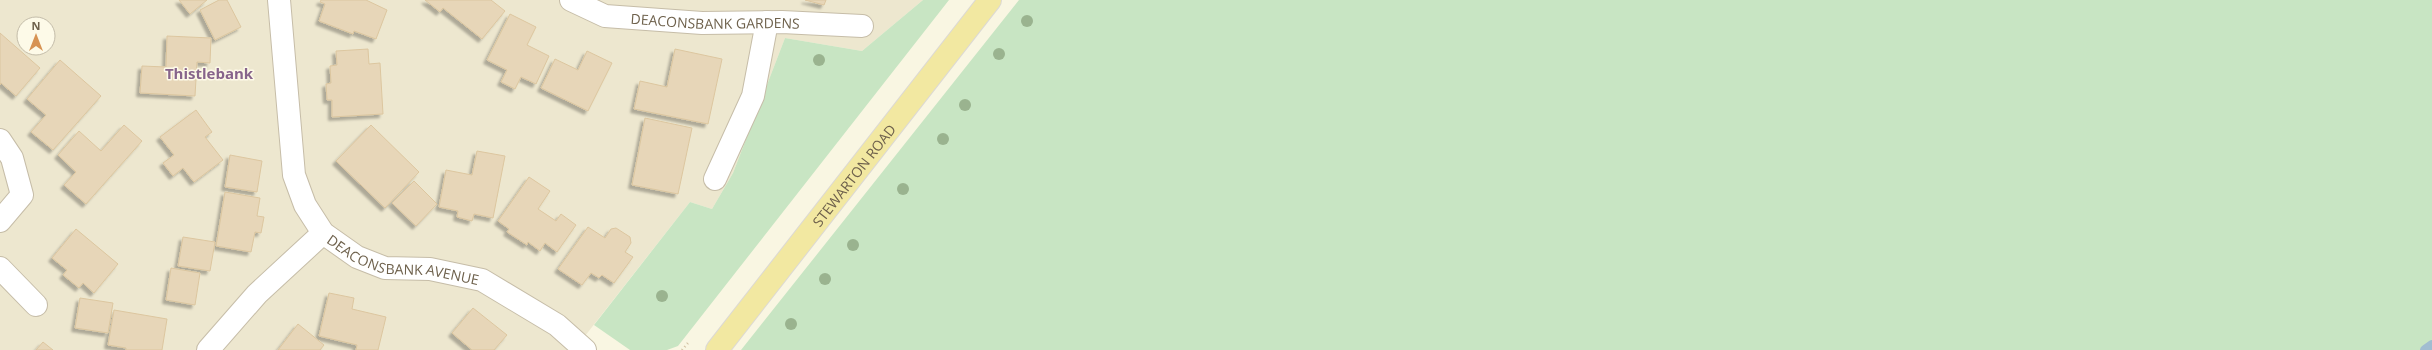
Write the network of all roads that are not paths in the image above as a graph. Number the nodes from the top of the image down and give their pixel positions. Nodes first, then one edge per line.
1 (279, 0) edge
2 (572, 0) edge
3 (990, 0) edge
4 (767, 22) junction
5 (862, 26) dead end
6 (0, 140) edge
7 (715, 179) dead end
8 (0, 221) edge
9 (323, 233) junction
10 (0, 268) edge
11 (36, 305) dead end
12 (208, 350) edge
13 (585, 350) edge
14 (718, 350) edge

1 - 9 street, DEACONSBANK AVENUE
2 - 4 street, DEACONSBANK GARDENS
3 - 14 main road, STEWARTON ROAD
4 - 5 street, DEACONSBANK GARDENS
4 - 7 street
6 - 8 street
9 - 12 street
9 - 13 street, DEACONSBANK AVENUE
10 - 11 street

